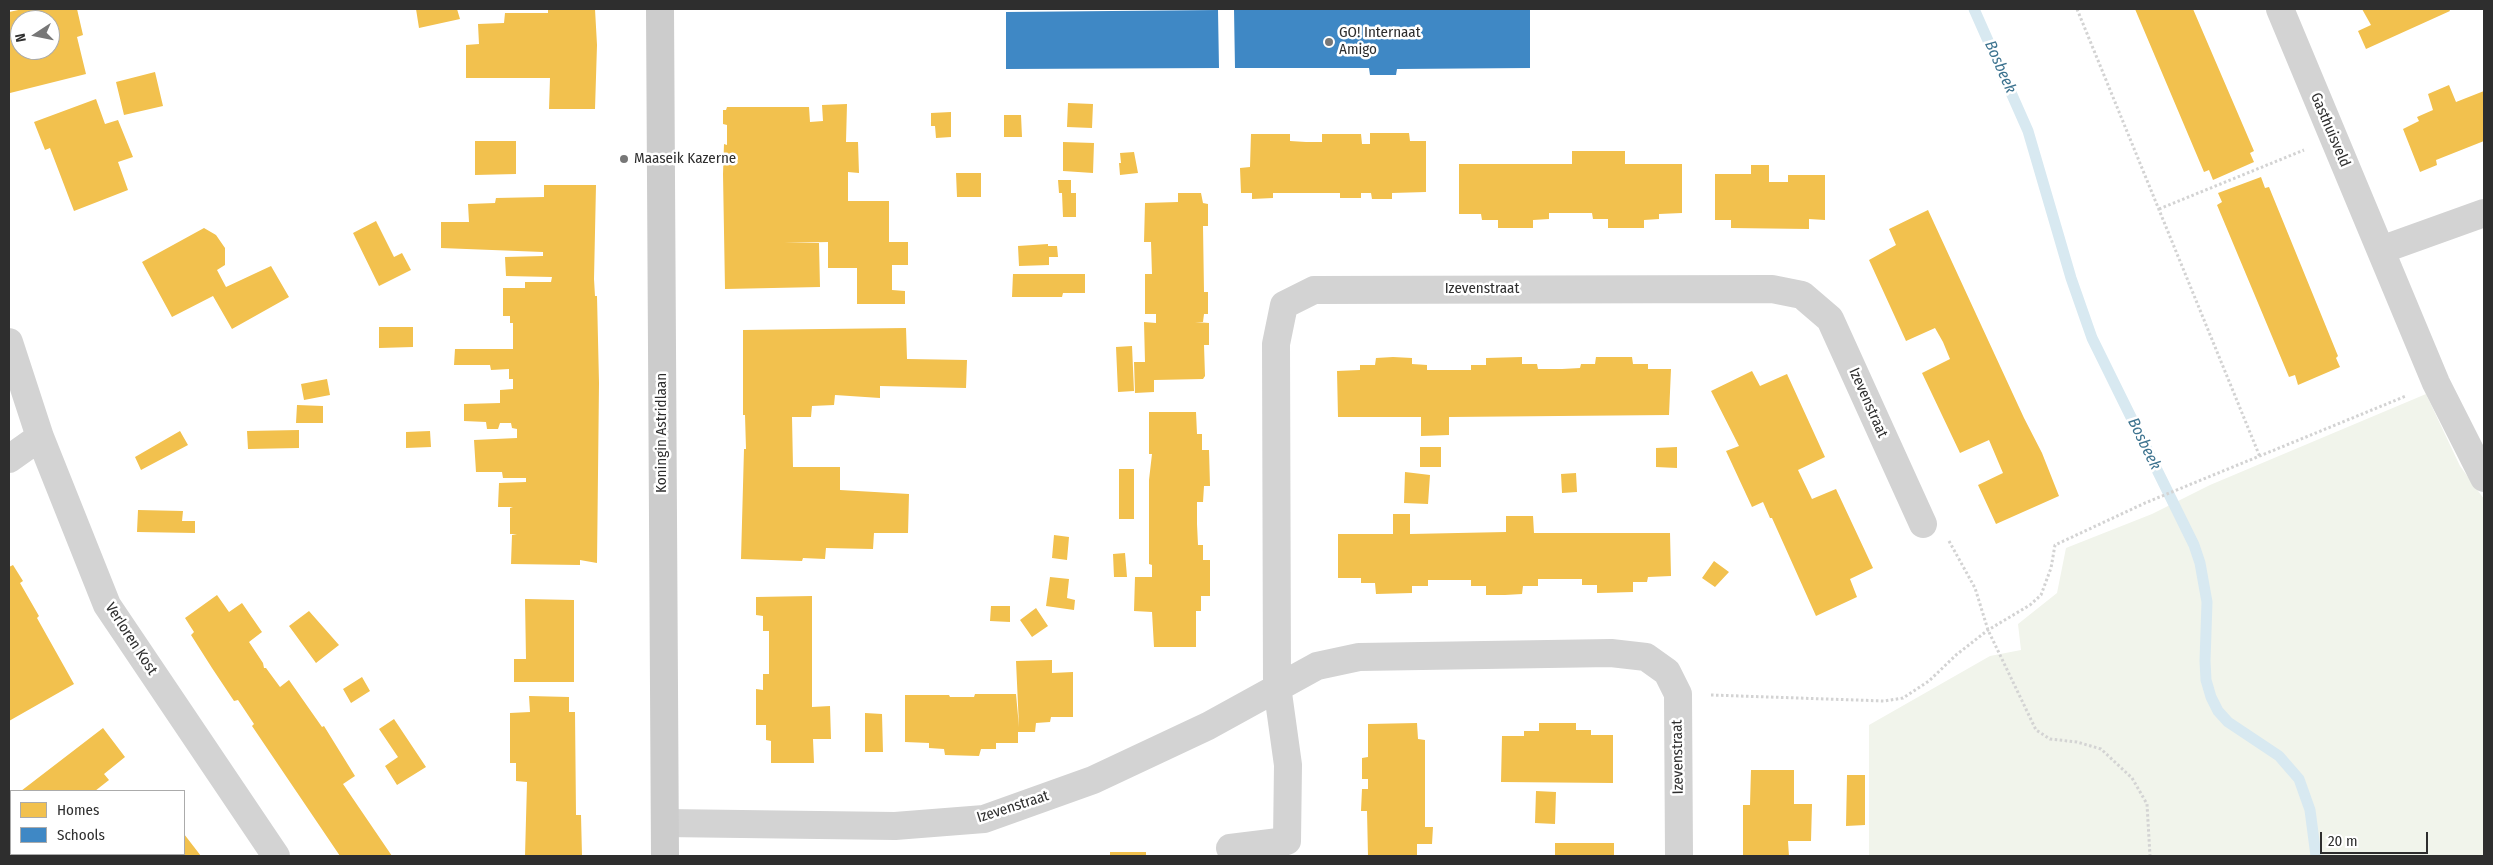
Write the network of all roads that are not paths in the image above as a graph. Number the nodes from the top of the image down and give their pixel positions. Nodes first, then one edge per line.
1 (660, 9) edge
2 (2280, 9) edge
3 (2484, 213) edge
4 (2381, 250) junction
5 (9, 342) edge
6 (40, 437) junction
7 (9, 459) edge
8 (2484, 478) edge
9 (1923, 524) road end
10 (1277, 686) junction
11 (665, 823) junction
12 (1230, 848) dead end
13 (276, 856) edge
14 (665, 856) edge
15 (1679, 856) edge

1 - 11 main road, Koningin Astridlaan
2 - 4 street, Gasthuisveld
3 - 4 street
4 - 8 street, Gasthuisveld
5 - 6 street, Verloren Kost
6 - 7 street
6 - 13 street, Verloren Kost
9 - 10 street, Izevenstraat
10 - 11 street, Izevenstraat
10 - 12 street, Izevenstraat
10 - 15 street, Izevenstraat
11 - 14 main road, Koningin Astridlaan

